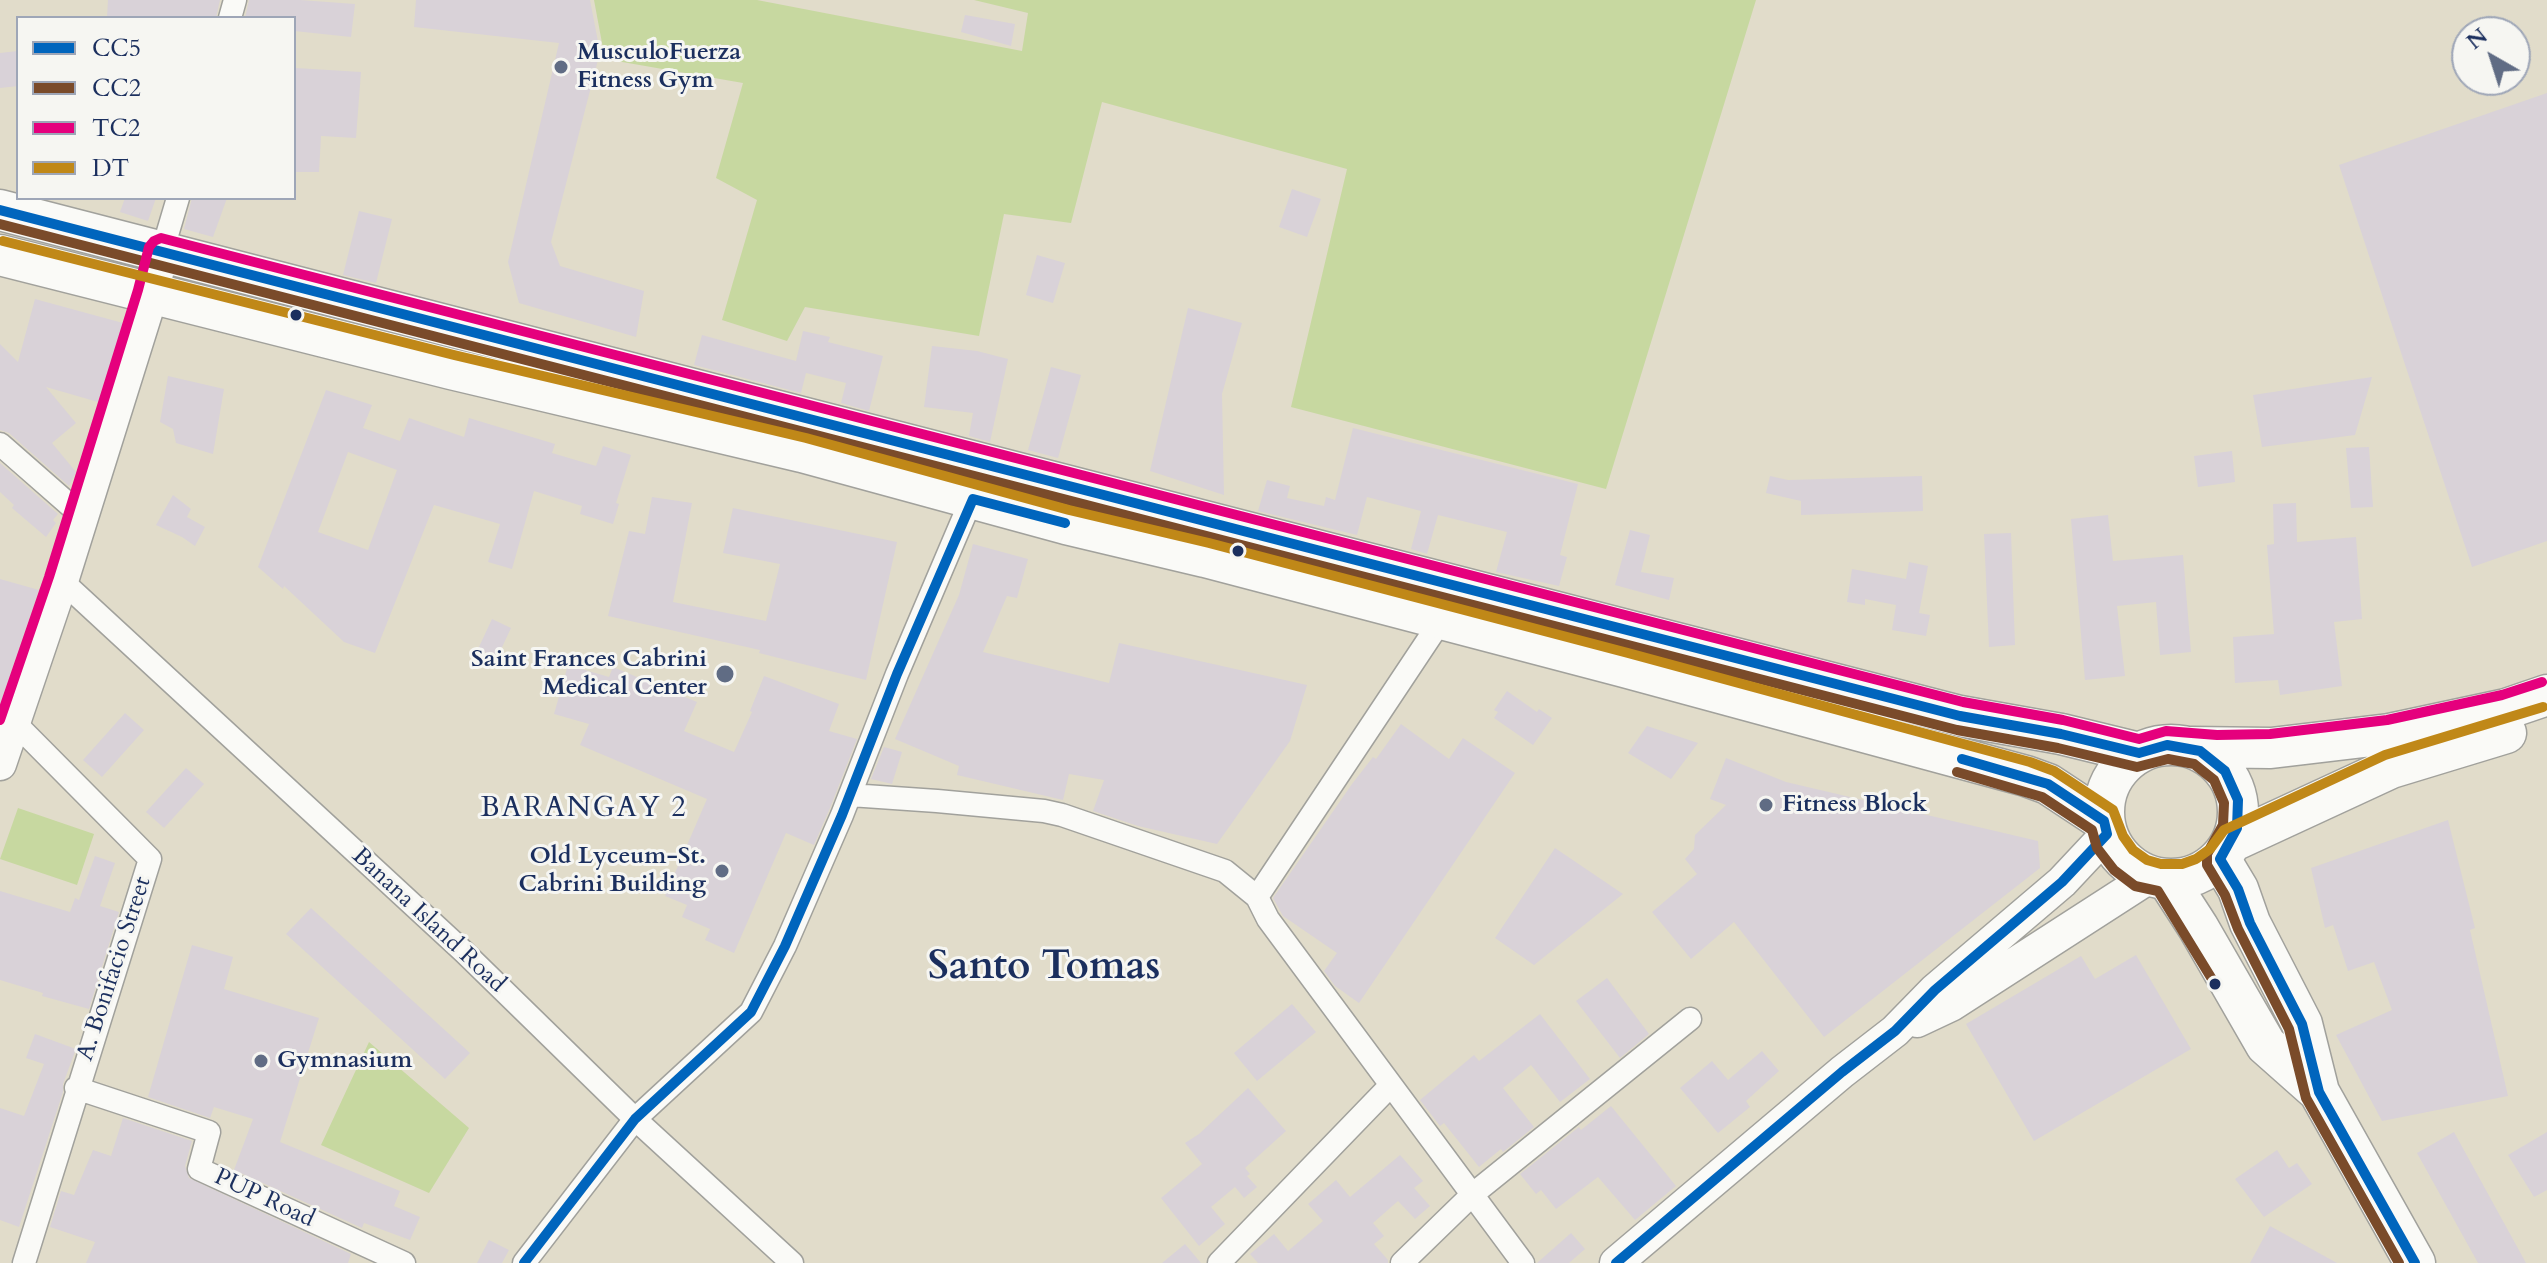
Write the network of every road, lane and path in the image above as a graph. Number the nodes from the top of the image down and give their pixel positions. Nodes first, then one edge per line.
1 (177, 200) edge
2 (0, 210) edge
3 (162, 252) junction
4 (0, 255) edge
5 (152, 294) junction
6 (0, 444) edge
7 (978, 481) junction
8 (81, 515) junction
9 (62, 581) junction
10 (1442, 619) junction
11 (2547, 695) edge
12 (2547, 720) edge
13 (14, 722) junction
14 (2191, 747) junction
15 (2139, 753) junction
16 (0, 764) edge
17 (850, 795) junction
18 (2106, 828) junction
19 (2225, 850) junction
20 (2159, 878) junction
21 (1257, 897) junction
22 (1690, 1019) dead end
23 (1895, 1031) junction
24 (1391, 1085) junction
25 (76, 1088) junction
26 (2319, 1092) junction
27 (635, 1119) junction
28 (1473, 1194) junction
29 (24, 1263) edge
30 (404, 1263) edge
31 (524, 1263) edge
32 (792, 1263) edge
33 (1219, 1263) edge
34 (1402, 1263) edge
35 (1523, 1263) edge
36 (1616, 1263) edge
37 (2415, 1263) edge

1 - 3 street
2 - 3 highway
3 - 5 main road
3 - 7 highway
4 - 5 highway
5 - 7 highway
5 - 8 main road
6 - 8 street
7 - 10 highway
7 - 15 highway
7 - 17 street
8 - 9 main road
9 - 13 main road
9 - 27 street, Banana Island Road
10 - 18 highway
10 - 21 street
11 - 14 highway
12 - 19 highway
13 - 16 main road
13 - 25 street, A. Bonifacio Street
14 - 15 highway
14 - 19 highway
15 - 18 highway
17 - 21 street
17 - 27 street
18 - 20 highway
18 - 23 main road
19 - 20 highway
19 - 26 highway
20 - 23 main road
20 - 26 highway
21 - 24 street
22 - 28 street
23 - 36 main road
24 - 28 street
24 - 33 street
25 - 29 street, A. Bonifacio Street
25 - 30 street, PUP Road
26 - 37 highway
27 - 31 street
27 - 32 street, Banana Island Road
28 - 34 street
28 - 35 street

